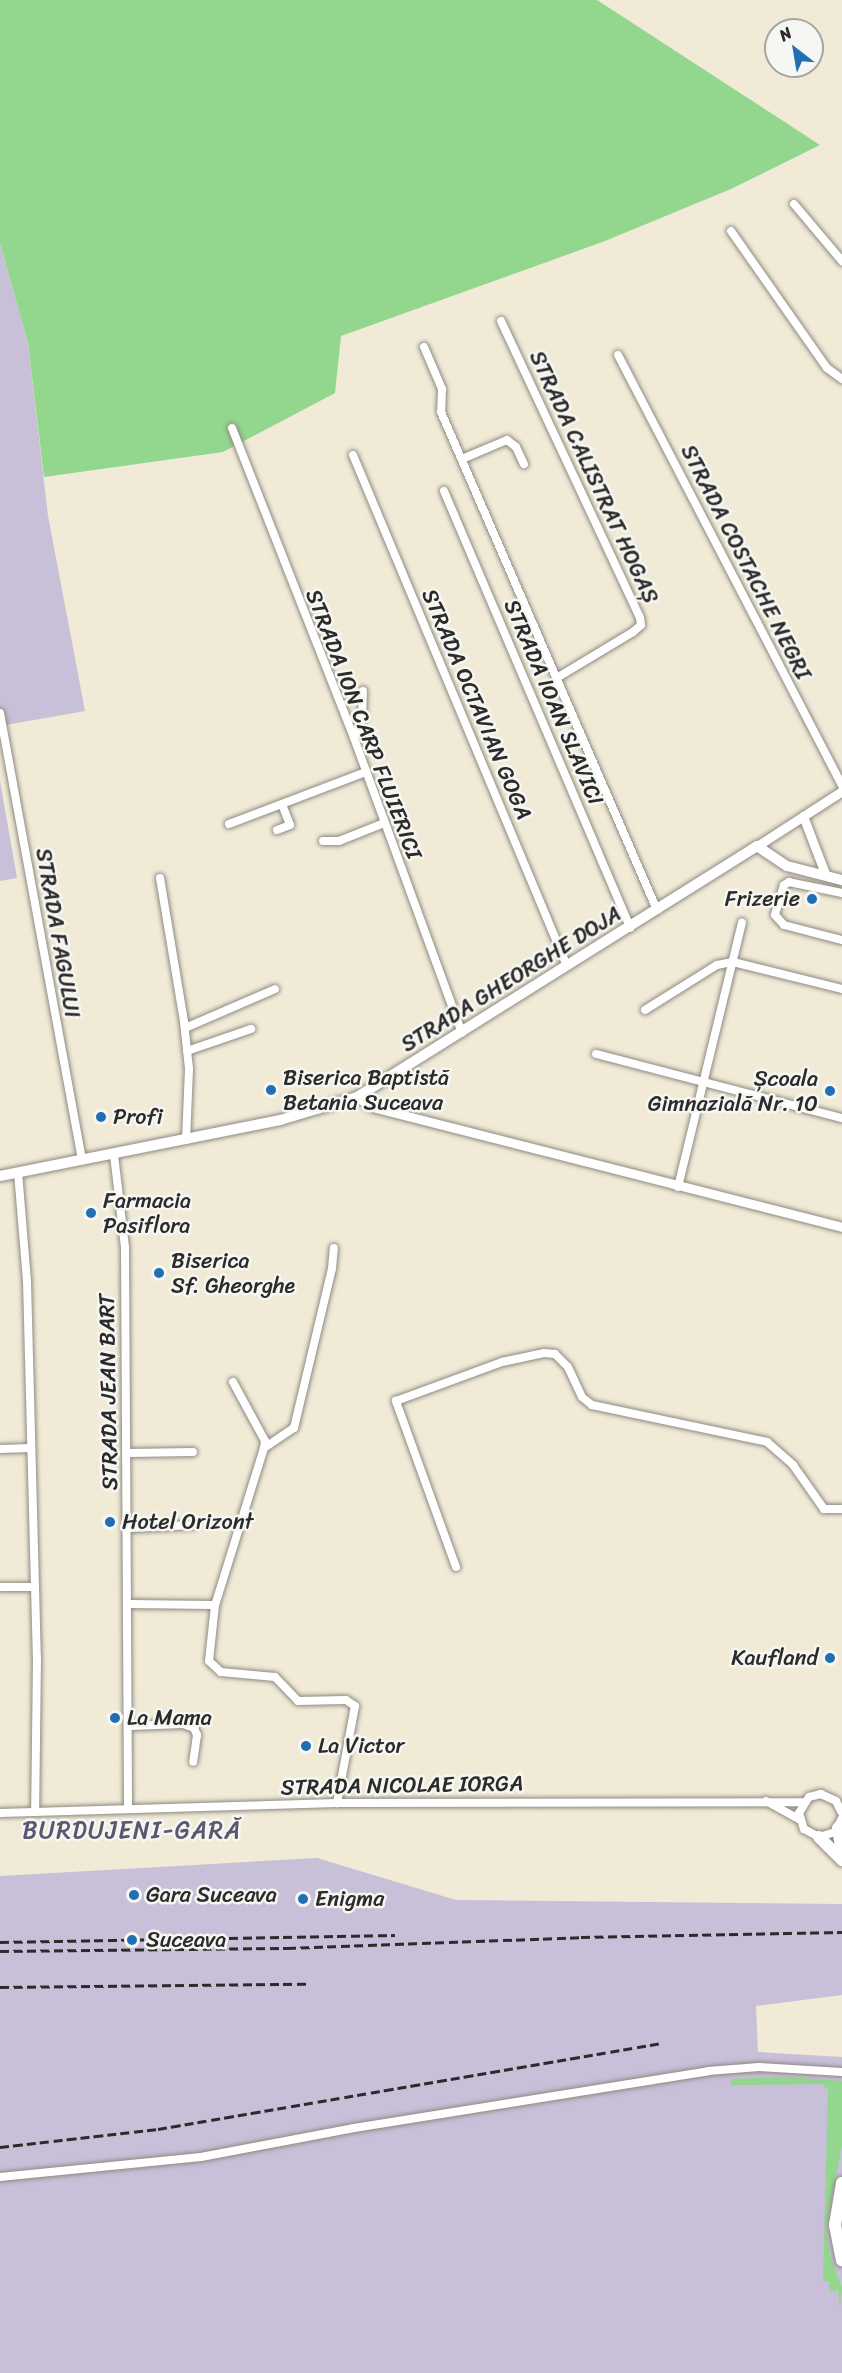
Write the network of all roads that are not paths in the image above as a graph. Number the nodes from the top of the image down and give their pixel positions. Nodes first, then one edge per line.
1 (794, 204) dead end
2 (730, 231) dead end
3 (842, 261) edge
4 (501, 321) dead end
5 (424, 347) dead end
6 (618, 355) dead end
7 (842, 379) edge
8 (232, 428) dead end
9 (353, 455) dead end
10 (462, 459) junction
11 (524, 464) dead end
12 (444, 491) dead end
13 (558, 677) junction
14 (363, 691) dead end
15 (0, 713) edge
16 (354, 738) junction
17 (366, 772) junction
18 (842, 786) edge
19 (842, 791) edge
20 (282, 804) junction
21 (803, 816) junction
22 (384, 823) junction
23 (229, 824) dead end
24 (278, 830) dead end
25 (323, 841) dead end
26 (757, 846) junction
27 (826, 876) junction
28 (160, 878) dead end
29 (842, 880) edge
30 (842, 893) edge
31 (657, 910) junction
32 (742, 922) dead end
33 (630, 927) junction
34 (842, 940) edge
35 (733, 962) junction
36 (567, 966) junction
37 (276, 989) dead end
38 (842, 989) edge
39 (645, 1010) dead end
40 (184, 1028) junction
41 (251, 1029) dead end
42 (462, 1033) junction
43 (187, 1051) junction
44 (596, 1054) dead end
45 (701, 1082) junction
46 (357, 1097) junction
47 (842, 1118) edge
48 (186, 1140) junction
49 (114, 1155) junction
50 (82, 1159) junction
51 (18, 1172) junction
52 (0, 1176) edge
53 (678, 1187) junction
54 (842, 1227) edge
55 (333, 1248) dead end
56 (233, 1382) dead end
57 (30, 1448) junction
58 (264, 1448) junction
59 (0, 1449) edge
60 (193, 1452) dead end
61 (128, 1453) junction
62 (842, 1509) edge
63 (194, 1526) dead end
64 (128, 1528) junction
65 (456, 1567) dead end
66 (0, 1587) edge
67 (35, 1587) junction
68 (129, 1604) junction
69 (216, 1605) junction
70 (129, 1726) junction
71 (193, 1762) dead end
72 (762, 1799) junction
73 (804, 1802) junction
74 (337, 1803) junction
75 (841, 1804) edge
76 (129, 1809) junction
77 (35, 1812) junction
78 (0, 1813) edge
79 (842, 1813) edge
80 (799, 1819) junction
81 (840, 1823) edge
82 (819, 1837) junction
83 (842, 1853) edge
84 (842, 1860) edge
85 (842, 2072) edge
86 (0, 2177) edge
87 (841, 2189) edge
88 (842, 2260) edge

1 - 3 street
2 - 7 street
4 - 13 street, STRADA CALISTRAT HOGAȘ
5 - 10 street
6 - 18 street, STRADA COSTACHE NEGRI
8 - 16 street, STRADA ION CARP FLUIERICI
9 - 36 street, STRADA OCTAVIAN GOGA
10 - 11 street
10 - 13 street
12 - 33 street, STRADA IOAN SLAVICI
13 - 31 street
14 - 16 street
15 - 50 street, STRADA FAGULUI
16 - 17 street, STRADA ION CARP FLUIERICI
17 - 20 street
17 - 22 street, STRADA ION CARP FLUIERICI
19 - 21 street, STRADA GHEORGHE DOJA
20 - 23 street
20 - 24 street
21 - 26 street, STRADA GHEORGHE DOJA
21 - 27 street
22 - 25 street
22 - 42 street, STRADA ION CARP FLUIERICI
26 - 27 main road
26 - 31 main road, STRADA GHEORGHE DOJA
27 - 29 main road
28 - 40 street
30 - 34 street
31 - 33 main road, STRADA GHEORGHE DOJA
32 - 35 street
33 - 36 main road, STRADA GHEORGHE DOJA
35 - 38 street
35 - 39 street
35 - 45 street
36 - 42 main road, STRADA GHEORGHE DOJA
37 - 40 street
40 - 43 street
41 - 43 street
42 - 46 main road, STRADA GHEORGHE DOJA
43 - 48 street
44 - 45 street
45 - 47 street
45 - 53 street
46 - 48 main road, STRADA GHEORGHE DOJA
46 - 53 street
48 - 49 main road, STRADA GHEORGHE DOJA
49 - 50 main road, STRADA GHEORGHE DOJA
49 - 61 street, STRADA JEAN BART
50 - 51 main road, STRADA GHEORGHE DOJA
51 - 52 main road, STRADA GHEORGHE DOJA
51 - 57 street
53 - 54 street
55 - 58 street
56 - 58 street
57 - 59 street
57 - 67 street
58 - 69 street
60 - 61 street
61 - 64 street, STRADA JEAN BART
62 - 65 street
63 - 64 street
64 - 68 street, STRADA JEAN BART
66 - 67 street
67 - 77 street
68 - 69 street
68 - 70 street, STRADA JEAN BART
69 - 74 street
70 - 71 street
70 - 76 street, STRADA JEAN BART
72 - 73 street, STRADA NICOLAE IORGA
72 - 74 street, STRADA NICOLAE IORGA
72 - 80 street
73 - 75 street, STRADA NICOLAE IORGA
73 - 80 street
74 - 76 street, STRADA NICOLAE IORGA
75 - 79 street, STRADA NICOLAE IORGA
76 - 77 street, STRADA NICOLAE IORGA
77 - 78 street, STRADA NICOLAE IORGA
80 - 82 street
81 - 82 street
81 - 83 main road
82 - 84 main road
85 - 86 street
87 - 88 main road

